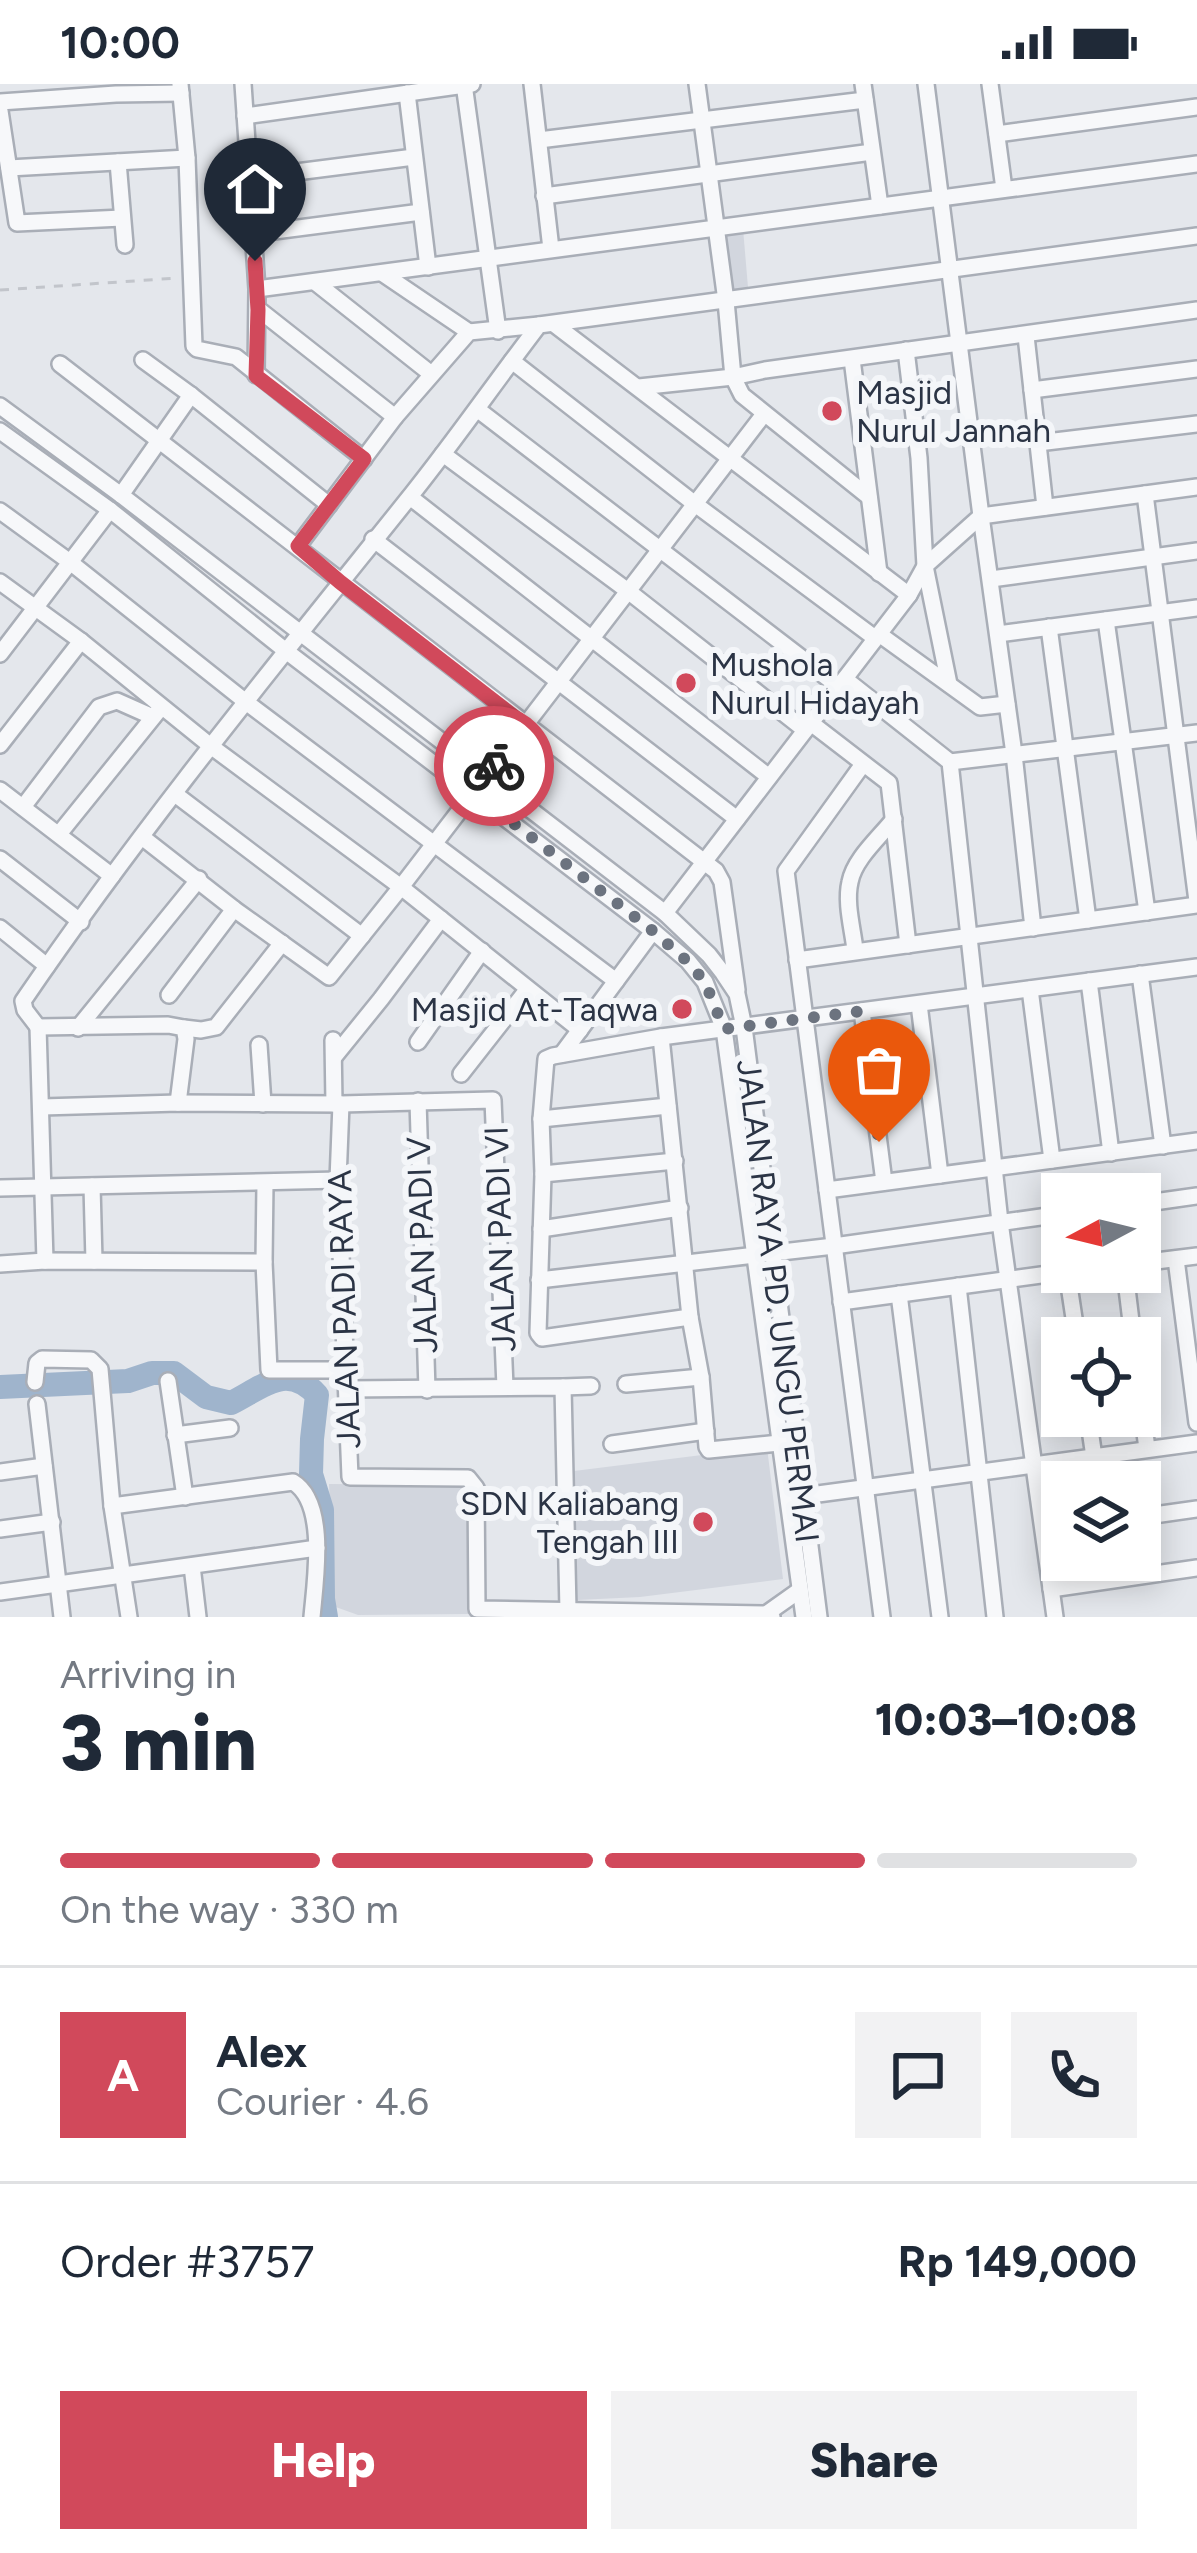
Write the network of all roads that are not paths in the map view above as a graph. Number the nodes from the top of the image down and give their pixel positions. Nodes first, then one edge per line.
1 (243, 84) edge
2 (475, 84) edge
3 (532, 84) edge
4 (697, 84) edge
5 (926, 84) edge
6 (990, 84) edge
7 (465, 85) edge
8 (115, 89) edge
9 (181, 89) edge
10 (864, 92) edge
11 (406, 93) junction
12 (0, 106) edge
13 (1197, 107) edge
14 (245, 116) junction
15 (702, 119) junction
16 (997, 134) junction
17 (539, 140) junction
18 (872, 152) junction
19 (414, 157) junction
20 (187, 158) junction
21 (118, 162) junction
22 (1197, 164) edge
23 (9, 168) junction
24 (709, 173) junction
25 (249, 178) junction
26 (1004, 189) junction
27 (544, 196) junction
28 (940, 197) junction
29 (880, 206) junction
30 (421, 212) junction
31 (122, 218) junction
32 (716, 227) junction
33 (252, 234) junction
34 (1197, 236) edge
35 (125, 245) dead end
36 (551, 249) junction
37 (488, 260) junction
38 (428, 267) junction
39 (950, 269) junction
40 (382, 273) junction
41 (316, 282) junction
42 (257, 289) junction
43 (726, 301) junction
44 (258, 310) junction
45 (1197, 310) edge
46 (546, 324) junction
47 (498, 331) junction
48 (469, 332) junction
49 (1026, 335) junction
50 (958, 344) junction
51 (906, 350) junction
52 (852, 358) junction
53 (143, 360) dead end
54 (512, 361) junction
55 (60, 364) dead end
56 (1197, 368) edge
57 (430, 374) junction
58 (256, 376) junction
59 (733, 377) junction
60 (639, 387) junction
61 (1032, 389) junction
62 (191, 395) junction
63 (0, 406) edge
64 (477, 409) junction
65 (764, 414) junction
66 (395, 417) junction
67 (1197, 424) edge
68 (0, 430) edge
69 (158, 440) junction
70 (1038, 443) junction
71 (442, 454) junction
72 (364, 459) junction
73 (730, 459) junction
74 (1197, 488) edge
75 (1145, 494) junction
76 (121, 495) junction
77 (410, 497) junction
78 (869, 497) junction
79 (329, 505) junction
80 (694, 505) junction
81 (1045, 507) junction
82 (0, 511) edge
83 (110, 511) junction
84 (981, 516) junction
85 (373, 539) junction
86 (298, 546) junction
87 (661, 549) junction
88 (1197, 551) edge
89 (1153, 557) junction
90 (70, 562) junction
91 (925, 566) junction
92 (879, 573) junction
93 (991, 579) junction
94 (0, 582) edge
95 (340, 582) junction
96 (628, 591) junction
97 (910, 596) junction
98 (34, 608) junction
99 (1197, 608) edge
100 (1160, 613) junction
101 (1106, 620) junction
102 (1049, 627) junction
103 (300, 634) junction
104 (998, 634) junction
105 (877, 636) junction
106 (592, 638) junction
107 (81, 641) junction
108 (286, 651) junction
109 (0, 654) edge
110 (559, 681) junction
111 (842, 683) junction
112 (949, 684) junction
113 (246, 702) junction
114 (1007, 704) junction
115 (158, 711) junction
116 (525, 725) junction
117 (808, 726) junction
118 (1197, 733) edge
119 (1176, 736) junction
120 (1123, 742) junction
121 (0, 745) edge
122 (212, 747) junction
123 (1065, 748) junction
124 (1014, 754) junction
125 (950, 761) junction
126 (863, 764) junction
127 (486, 776) junction
128 (769, 777) junction
129 (0, 790) edge
130 (473, 792) junction
131 (175, 794) junction
132 (22, 807) junction
133 (737, 819) junction
134 (894, 819) junction
135 (59, 834) junction
136 (142, 837) junction
137 (434, 845) junction
138 (0, 859) edge
139 (705, 863) junction
140 (112, 876) junction
141 (199, 879) junction
142 (401, 887) junction
143 (1197, 903) edge
144 (234, 909) junction
145 (1147, 912) junction
146 (665, 914) junction
147 (441, 919) junction
148 (1088, 920) junction
149 (81, 922) junction
150 (0, 928) edge
151 (1033, 928) junction
152 (653, 931) junction
153 (362, 936) junction
154 (968, 937) junction
155 (282, 943) junction
156 (908, 945) junction
157 (855, 950) junction
158 (482, 952) junction
159 (797, 960) junction
160 (47, 966) junction
161 (1197, 967) edge
162 (1140, 974) junction
163 (616, 981) junction
164 (1089, 981) junction
165 (1030, 989) junction
166 (527, 990) junction
167 (737, 994) junction
168 (169, 995) dead end
169 (975, 996) junction
170 (919, 1004) junction
171 (862, 1011) junction
172 (804, 1019) junction
173 (38, 1027) junction
174 (744, 1027) junction
175 (78, 1028) junction
176 (184, 1028) junction
177 (724, 1029) junction
178 (580, 1030) junction
179 (661, 1037) junction
180 (418, 1042) dead end
181 (260, 1045) dead end
182 (562, 1054) junction
183 (461, 1074) dead end
184 (418, 1101) junction
185 (178, 1103) junction
186 (262, 1103) junction
187 (338, 1104) junction
188 (668, 1106) junction
189 (42, 1107) junction
190 (541, 1119) junction
191 (1197, 1141) edge
192 (1163, 1146) junction
193 (1111, 1153) junction
194 (1052, 1160) junction
195 (675, 1161) junction
196 (994, 1168) junction
197 (543, 1174) junction
198 (940, 1175) junction
199 (338, 1180) junction
200 (884, 1182) junction
201 (265, 1183) junction
202 (43, 1186) junction
203 (92, 1186) junction
204 (0, 1188) edge
205 (826, 1190) junction
206 (1197, 1196) edge
207 (1161, 1201) edge
208 (680, 1208) junction
209 (1041, 1217) edge
210 (1000, 1222) junction
211 (541, 1229) junction
212 (834, 1246) junction
213 (764, 1254) junction
214 (1197, 1256) edge
215 (1176, 1259) junction
216 (45, 1261) junction
217 (94, 1261) junction
218 (1161, 1261) edge
219 (264, 1262) junction
220 (686, 1263) junction
221 (0, 1264) edge
222 (1041, 1275) edge
223 (1009, 1279) junction
224 (538, 1280) junction
225 (958, 1286) junction
226 (899, 1294) junction
227 (841, 1302) junction
228 (690, 1317) junction
229 (346, 1370) junction
230 (700, 1377) junction
231 (168, 1381) dead end
232 (34, 1382) dead end
233 (626, 1384) dead end
234 (591, 1386) dead end
235 (505, 1387) junction
236 (563, 1387) junction
237 (347, 1389) junction
238 (427, 1390) junction
239 (37, 1404) dead end
240 (1197, 1423) edge
241 (230, 1428) dead end
242 (706, 1431) junction
243 (176, 1435) junction
244 (1091, 1437) edge
245 (1146, 1437) edge
246 (779, 1443) junction
247 (1197, 1443) edge
248 (612, 1444) dead end
249 (1147, 1449) junction
250 (1094, 1457) junction
251 (44, 1466) junction
252 (1036, 1467) junction
253 (0, 1472) edge
254 (979, 1474) junction
255 (923, 1480) junction
256 (866, 1489) junction
257 (803, 1496) junction
258 (185, 1497) junction
259 (112, 1506) junction
260 (1041, 1507) edge
261 (1197, 1509) edge
262 (1161, 1514) edge
263 (52, 1522) junction
264 (0, 1529) edge
265 (317, 1548) junction
266 (192, 1566) junction
267 (1197, 1568) edge
268 (122, 1575) junction
269 (1050, 1581) edge
270 (58, 1585) junction
271 (1051, 1589) junction
272 (800, 1590) junction
273 (0, 1592) edge
274 (568, 1610) junction
275 (769, 1615) edge
276 (62, 1617) edge
277 (128, 1617) edge
278 (198, 1617) edge
279 (312, 1617) edge
280 (804, 1617) edge
281 (819, 1617) edge
282 (883, 1617) edge
283 (940, 1617) edge
284 (995, 1617) edge
285 (1054, 1617) edge

1 - 14 street
2 - 7 street
3 - 17 street
4 - 15 street
5 - 28 street
6 - 16 street
7 - 11 street
7 - 37 street
8 - 9 street
8 - 12 street
9 - 20 street
10 - 15 street
10 - 18 street
11 - 14 street
11 - 19 street
12 - 23 street
13 - 16 street
14 - 25 street
15 - 17 street
15 - 24 street
16 - 26 street
17 - 27 street
18 - 24 street
18 - 29 street
19 - 25 street
19 - 30 street
20 - 21 street
20 - 58 street
21 - 23 street
21 - 31 street
22 - 26 street
23 - 31 street
24 - 27 street
24 - 32 street
25 - 33 street
26 - 28 street
27 - 36 street
28 - 29 street
28 - 39 street
29 - 32 street
30 - 33 street
30 - 38 street
31 - 35 street
32 - 36 street
32 - 43 street
33 - 42 street
34 - 39 street
36 - 37 street
37 - 38 street
37 - 47 street
38 - 40 street
39 - 43 street
39 - 50 street
40 - 41 street
40 - 48 street
41 - 42 street
41 - 57 street
42 - 44 street
43 - 46 street
43 - 59 street
44 - 58 street
44 - 66 street
45 - 49 street
46 - 47 street
46 - 54 street
46 - 60 street
47 - 48 street
48 - 57 street
49 - 50 street
49 - 61 street
50 - 51 street
50 - 84 street
51 - 52 street
51 - 91 street
52 - 59 street
52 - 78 street
53 - 62 street
54 - 64 street
54 - 80 street
55 - 69 street
56 - 61 street
57 - 66 street
58 - 72 street
59 - 60 street
59 - 65 street
60 - 73 street
61 - 70 street
62 - 69 street
62 - 79 street
63 - 76 street, JALAN RAYA PD. UNGU PERMAI
64 - 71 street
64 - 87 street
65 - 73 street
65 - 78 street
66 - 72 street
67 - 70 street
68 - 83 street, JALAN RAYA PD. UNGU PERMAI
69 - 76 street
69 - 86 street
70 - 81 street
71 - 77 street
71 - 96 street
72 - 79 street
73 - 80 street
73 - 92 street
74 - 75 street
75 - 81 street
75 - 89 street
76 - 103 street, JALAN RAYA PD. UNGU PERMAI
77 - 85 street
77 - 106 street
78 - 92 street
79 - 86 street
80 - 87 street
80 - 105 street
81 - 84 street
82 - 90 street
83 - 90 street
83 - 108 street, JALAN RAYA PD. UNGU PERMAI
84 - 91 street
84 - 93 street
85 - 95 street
85 - 110 street
86 - 95 street
87 - 96 street
87 - 111 street
88 - 89 street
89 - 93 street
89 - 100 street
90 - 98 street
90 - 113 street
91 - 97 street
91 - 112 street
92 - 97 street
93 - 104 street
94 - 98 street
95 - 103 street
95 - 116 street
96 - 106 street
96 - 117 street
97 - 105 street
98 - 107 street
98 - 109 street
99 - 100 street
100 - 101 street
100 - 119 street
101 - 102 street
101 - 120 street
102 - 104 street
102 - 123 street
103 - 108 street
103 - 127 street, JALAN RAYA PD. UNGU PERMAI
104 - 114 street
105 - 111 street
105 - 112 street
106 - 110 street
106 - 128 street
107 - 115 street
107 - 121 street
108 - 113 street
108 - 130 street, JALAN RAYA PD. UNGU PERMAI
110 - 116 street
110 - 133 street
111 - 117 street
111 - 125 street
112 - 114 street
113 - 122 street
113 - 137 street
114 - 124 street
115 - 122 street
115 - 132 street
115 - 135 street
116 - 127 street
116 - 139 street
117 - 126 street
117 - 128 street
118 - 119 street
119 - 120 street
119 - 143 street
120 - 123 street
120 - 145 street
122 - 131 street
122 - 142 street
123 - 124 street
123 - 148 street
124 - 125 street
124 - 151 street
125 - 154 street
126 - 134 street
126 - 159 street
127 - 130 street
127 - 146 street, JALAN RAYA PD. UNGU PERMAI
128 - 133 street
129 - 132 street
130 - 137 street
130 - 152 street, JALAN RAYA PD. UNGU PERMAI
131 - 136 street
131 - 153 street
132 - 135 street
133 - 139 street
134 - 156 street
134 - 157 street
135 - 140 street
136 - 140 street
136 - 141 street
137 - 142 street
137 - 163 street
138 - 149 street
139 - 146 street
139 - 167 street
140 - 149 street
141 - 144 street
141 - 175 street
142 - 147 street
142 - 153 street
143 - 145 street
144 - 155 street
144 - 168 street
145 - 148 street
146 - 167 street, JALAN RAYA PD. UNGU PERMAI
147 - 158 street
147 - 187 street, JALAN PADI RAYA
148 - 151 street
149 - 160 street
150 - 160 street
151 - 154 street
152 - 163 street
152 - 177 street, JALAN RAYA PD. UNGU PERMAI
153 - 155 street
154 - 156 street
154 - 169 street
155 - 176 street
156 - 157 street
157 - 159 street
158 - 166 street
158 - 180 street
159 - 172 street
160 - 173 street
161 - 162 street
162 - 164 street
162 - 192 street
163 - 178 street
164 - 165 street
164 - 193 street
165 - 169 street
165 - 194 street
166 - 178 street
166 - 183 street
167 - 174 street, JALAN RAYA PD. UNGU PERMAI
169 - 170 street
169 - 196 street
170 - 171 street
170 - 198 street
171 - 172 street
171 - 200 street
172 - 174 street
172 - 205 street
173 - 175 street
173 - 189 street
174 - 177 street
174 - 213 street, JALAN RAYA PD. UNGU PERMAI
175 - 176 street
176 - 185 street
177 - 179 street
177 - 213 street, JALAN RAYA PD. UNGU PERMAI
178 - 182 street
179 - 182 street
179 - 188 street
181 - 186 street
182 - 190 street
184 - 187 street, JALAN PADI VI
184 - 235 street, JALAN PADI VI
184 - 238 street, JALAN PADI V
185 - 186 street, JALAN PADI VI
185 - 189 street, JALAN PADI VI
186 - 187 street, JALAN PADI VI
187 - 199 street, JALAN PADI RAYA
188 - 190 street
188 - 195 street
189 - 202 street
190 - 197 street
191 - 192 street
192 - 193 street
193 - 194 street
194 - 196 street
195 - 197 street
195 - 208 street
196 - 198 street
196 - 210 street
197 - 211 street
198 - 200 street
199 - 201 street
199 - 229 street, JALAN PADI RAYA
200 - 205 street
201 - 203 street
201 - 219 street
202 - 203 street
202 - 204 street
202 - 216 street
203 - 217 street
205 - 212 street
206 - 207 street
208 - 211 street
208 - 220 street
209 - 210 street
210 - 212 street
210 - 223 street
211 - 224 street
212 - 213 street
212 - 227 street
213 - 220 street
213 - 246 street, JALAN RAYA PD. UNGU PERMAI
213 - 257 street, JALAN RAYA PD. UNGU PERMAI
214 - 215 street
215 - 218 street
215 - 240 street
216 - 217 street
216 - 221 street
217 - 219 street
219 - 229 street
220 - 224 street
220 - 228 street
222 - 223 street
223 - 225 street
223 - 252 street
224 - 228 street
225 - 226 street
225 - 254 street
226 - 227 street
226 - 255 street
227 - 256 street
228 - 230 street
229 - 237 street, JALAN PADI RAYA
230 - 233 street
230 - 242 street
231 - 243 street
232 - 259 street
234 - 236 street
235 - 236 street
235 - 238 street
236 - 274 street
237 - 238 street
237 - 274 street, JALAN PADI RAYA
239 - 251 street
241 - 243 street
242 - 246 street
242 - 248 street
243 - 258 street
244 - 250 street
245 - 249 street
246 - 272 street, JALAN RAYA PD. UNGU PERMAI
247 - 249 street
249 - 250 street
250 - 252 street
251 - 253 street
251 - 263 street
252 - 254 street
252 - 260 street
254 - 255 street
254 - 284 street
255 - 256 street
255 - 283 street
256 - 257 street
256 - 282 street
257 - 281 street, JALAN RAYA PD. UNGU PERMAI
258 - 259 street
258 - 265 street
259 - 268 street
261 - 262 street
263 - 264 street
263 - 270 street
265 - 266 street
265 - 279 street
266 - 268 street
266 - 278 street
267 - 271 street
268 - 270 street
268 - 277 street
269 - 271 street
270 - 273 street
270 - 276 street
271 - 285 street
272 - 275 street, JALAN PADI RAYA
272 - 280 street, JALAN RAYA PD. UNGU PERMAI
274 - 275 street, JALAN PADI RAYA

